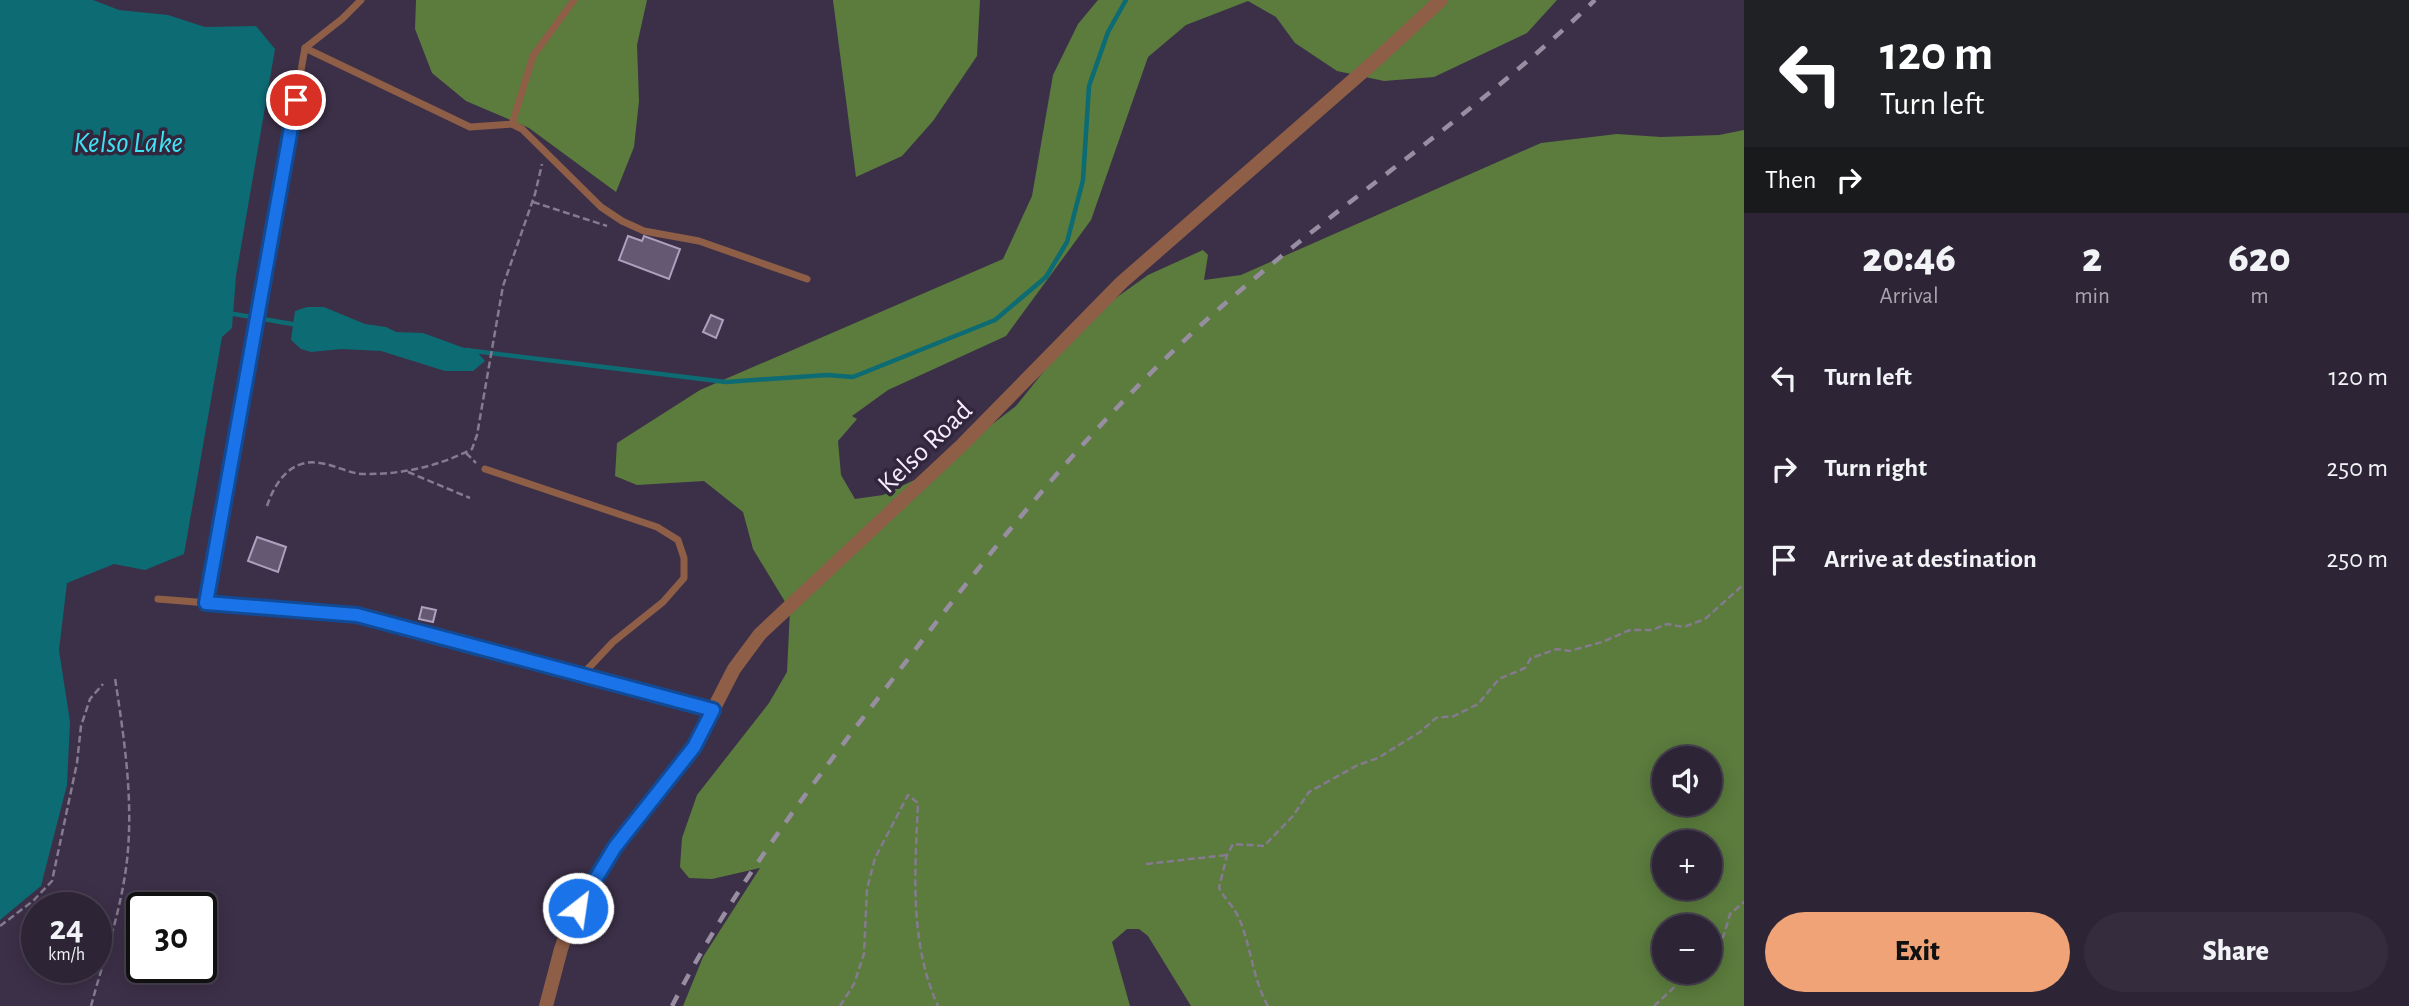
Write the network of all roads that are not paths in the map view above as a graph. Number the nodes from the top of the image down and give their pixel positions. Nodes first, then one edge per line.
1 (361, 0) edge
2 (574, 0) edge
3 (1441, 0) edge
4 (305, 48) junction
5 (512, 124) junction
6 (807, 279) dead end
7 (485, 468) road end
8 (158, 599) dead end
9 (206, 603) junction
10 (583, 674) junction
11 (713, 710) junction
12 (546, 1006) edge

1 - 4 lane
2 - 5 lane
3 - 11 street, Kelso Road
4 - 5 lane
4 - 9 lane
5 - 6 lane
7 - 10 lane
8 - 9 lane
9 - 10 lane
10 - 11 lane
11 - 12 street, Kelso Road

